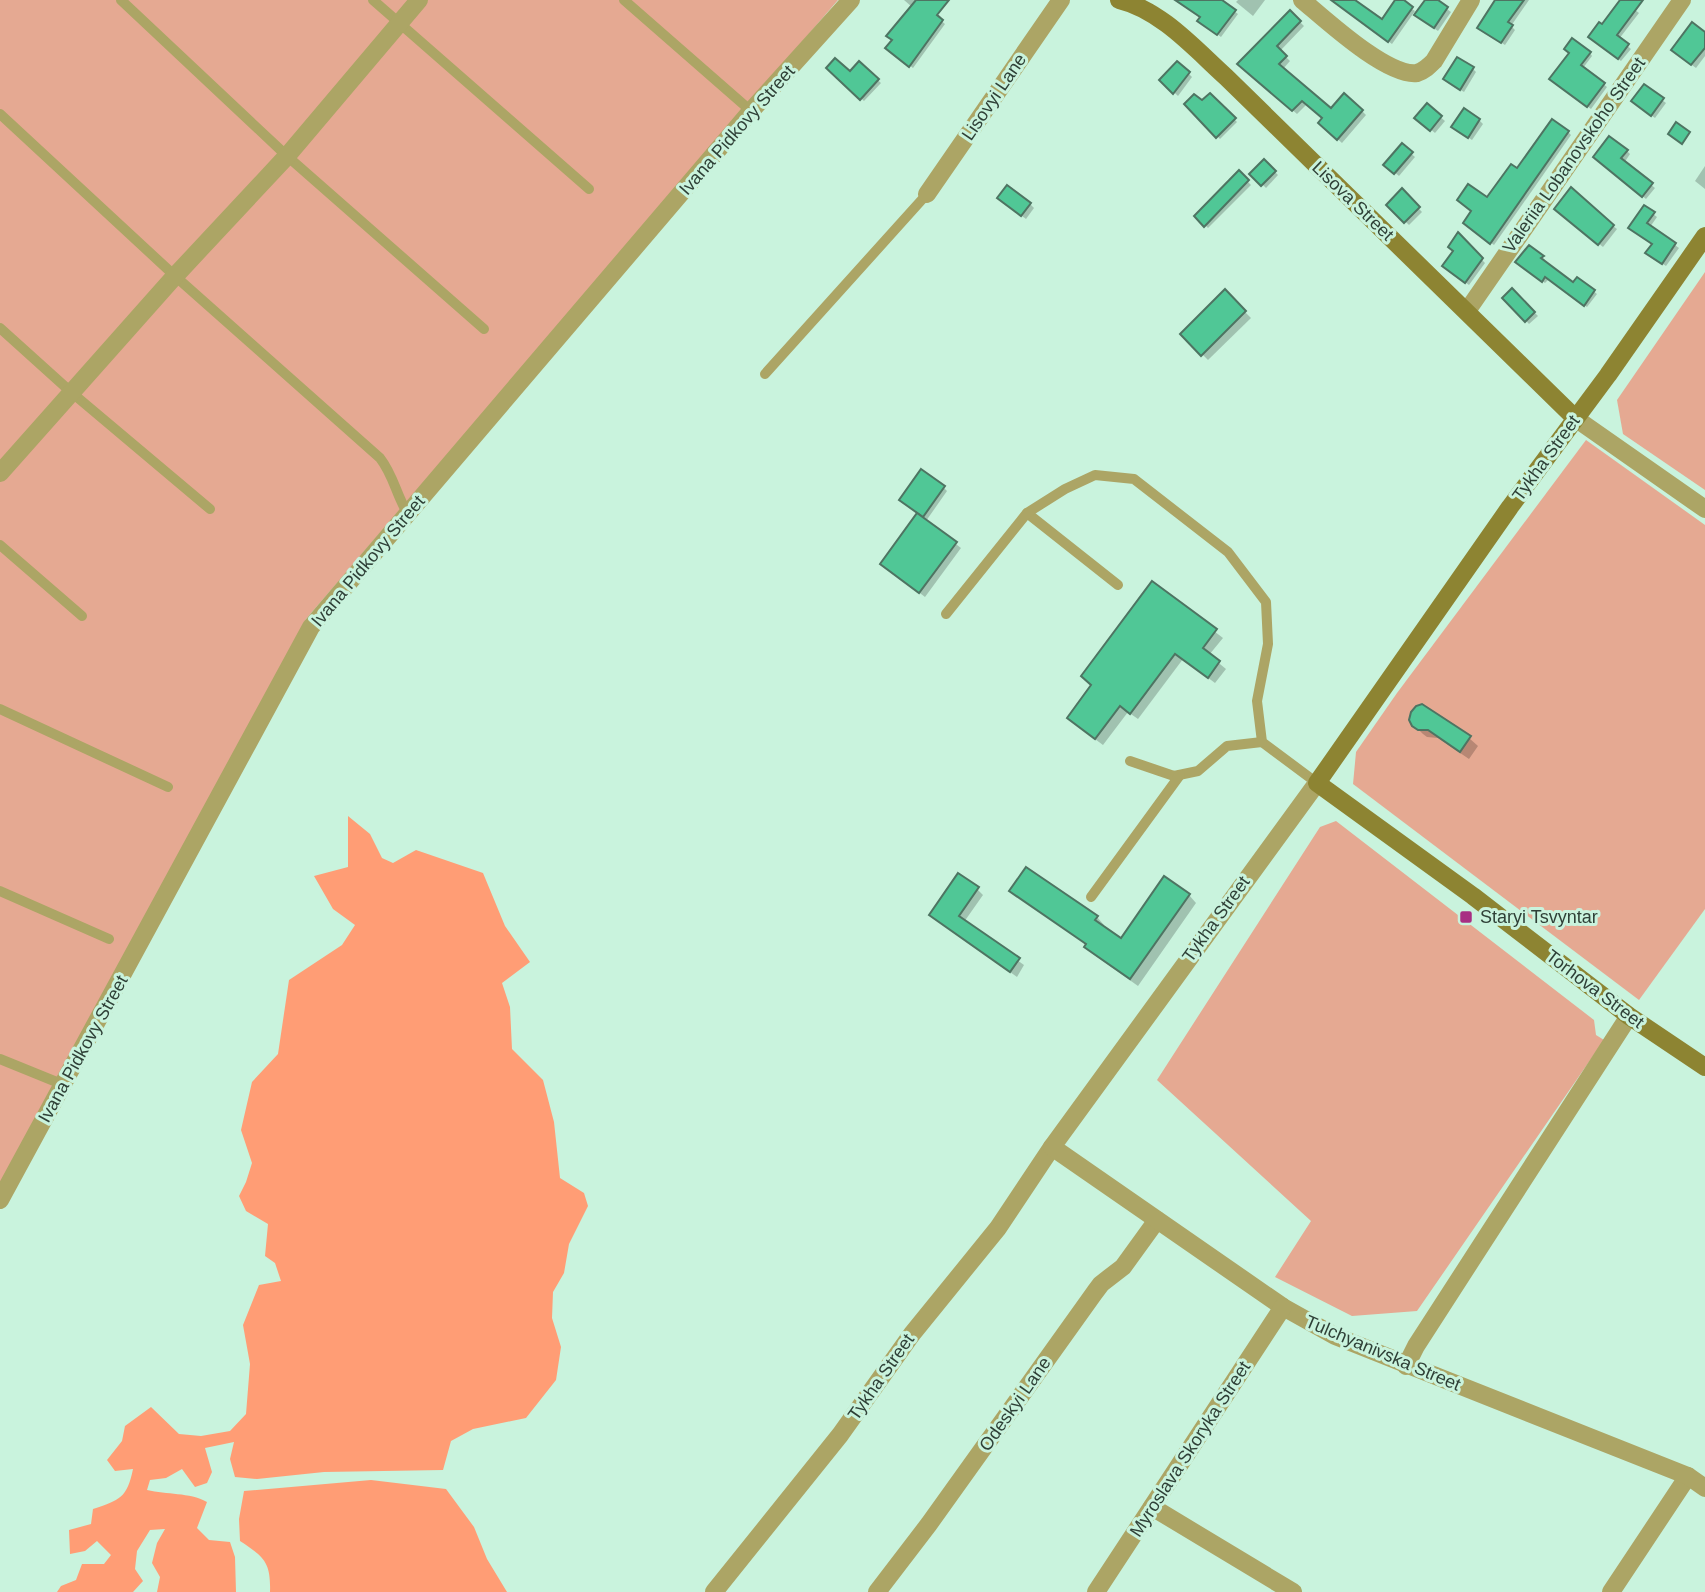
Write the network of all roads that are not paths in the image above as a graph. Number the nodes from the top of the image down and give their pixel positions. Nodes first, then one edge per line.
1 (121, 0) edge
2 (373, 0) edge
3 (419, 0) edge
4 (624, 0) edge
5 (851, 0) edge
6 (1060, 0) edge
7 (1123, 0) edge
8 (1302, 0) edge
9 (1471, 0) edge
10 (1682, 0) edge
11 (398, 23) junction
12 (751, 111) junction
13 (0, 114) edge
14 (287, 156) junction
15 (589, 189) dead end
16 (928, 194) joint
17 (1705, 236) edge
18 (175, 276) junction
19 (1467, 311) junction
20 (0, 328) edge
21 (484, 329) dead end
22 (765, 374) dead end
23 (71, 392) junction
24 (1575, 418) junction
25 (0, 473) edge
26 (210, 509) dead end
27 (1705, 509) edge
28 (1027, 513) junction
29 (408, 514) junction
30 (0, 545) edge
31 (1118, 584) dead end
32 (946, 614) dead end
33 (82, 616) dead end
34 (0, 709) edge
35 (1262, 742) junction
36 (1130, 761) dead end
37 (1180, 775) junction
38 (1317, 783) junction
39 (168, 787) dead end
40 (0, 891) edge
41 (1091, 897) dead end
42 (109, 939) dead end
43 (1629, 1016) junction
44 (0, 1059) edge
45 (1705, 1067) edge
46 (64, 1085) junction
47 (1052, 1147) junction
48 (0, 1200) edge
49 (1157, 1220) junction
50 (1283, 1307) junction
51 (1406, 1366) junction
52 (1688, 1476) junction
53 (1705, 1488) edge
54 (1152, 1507) junction
55 (714, 1592) edge
56 (877, 1592) edge
57 (1096, 1592) edge
58 (1293, 1592) edge
59 (1611, 1592) edge

1 - 14 lane
2 - 11 lane
3 - 11 street
4 - 12 lane
5 - 12 street, Ivana Pidkovy Street
6 - 16 street, Lisovyi Lane
7 - 19 main road, Lisova Street
8 - 9 street
10 - 19 street, Valeriia Lobanovskoho Street
11 - 14 street
11 - 15 lane
12 - 29 street, Ivana Pidkovy Street
13 - 18 lane
14 - 18 street
14 - 21 lane
16 - 22 lane
17 - 24 main road, Tykha Street
18 - 23 street
18 - 29 lane
19 - 24 main road, Lisova Street
20 - 23 lane
23 - 25 street
23 - 26 lane
24 - 27 street
24 - 38 main road, Tykha Street
28 - 31 lane
28 - 32 lane
28 - 35 lane
29 - 46 street, Ivana Pidkovy Street
30 - 33 lane
34 - 39 lane
35 - 37 lane
35 - 38 lane
36 - 37 lane
37 - 41 lane
38 - 43 main road, Torhova Street
38 - 47 street, Tykha Street
40 - 42 lane
43 - 45 main road, Torhova Street
43 - 51 street
44 - 46 lane
46 - 48 street, Ivana Pidkovy Street
47 - 49 street, Tulchyanivska Street
47 - 55 street, Tykha Street
49 - 50 street, Tulchyanivska Street
49 - 56 street, Odeskyi Lane
50 - 51 street, Tulchyanivska Street
50 - 54 street, Myroslava Skoryka Street
51 - 52 street, Tulchyanivska Street
52 - 53 street, Tulchyanivska Street
52 - 59 street
54 - 57 street, Myroslava Skoryka Street
54 - 58 street

